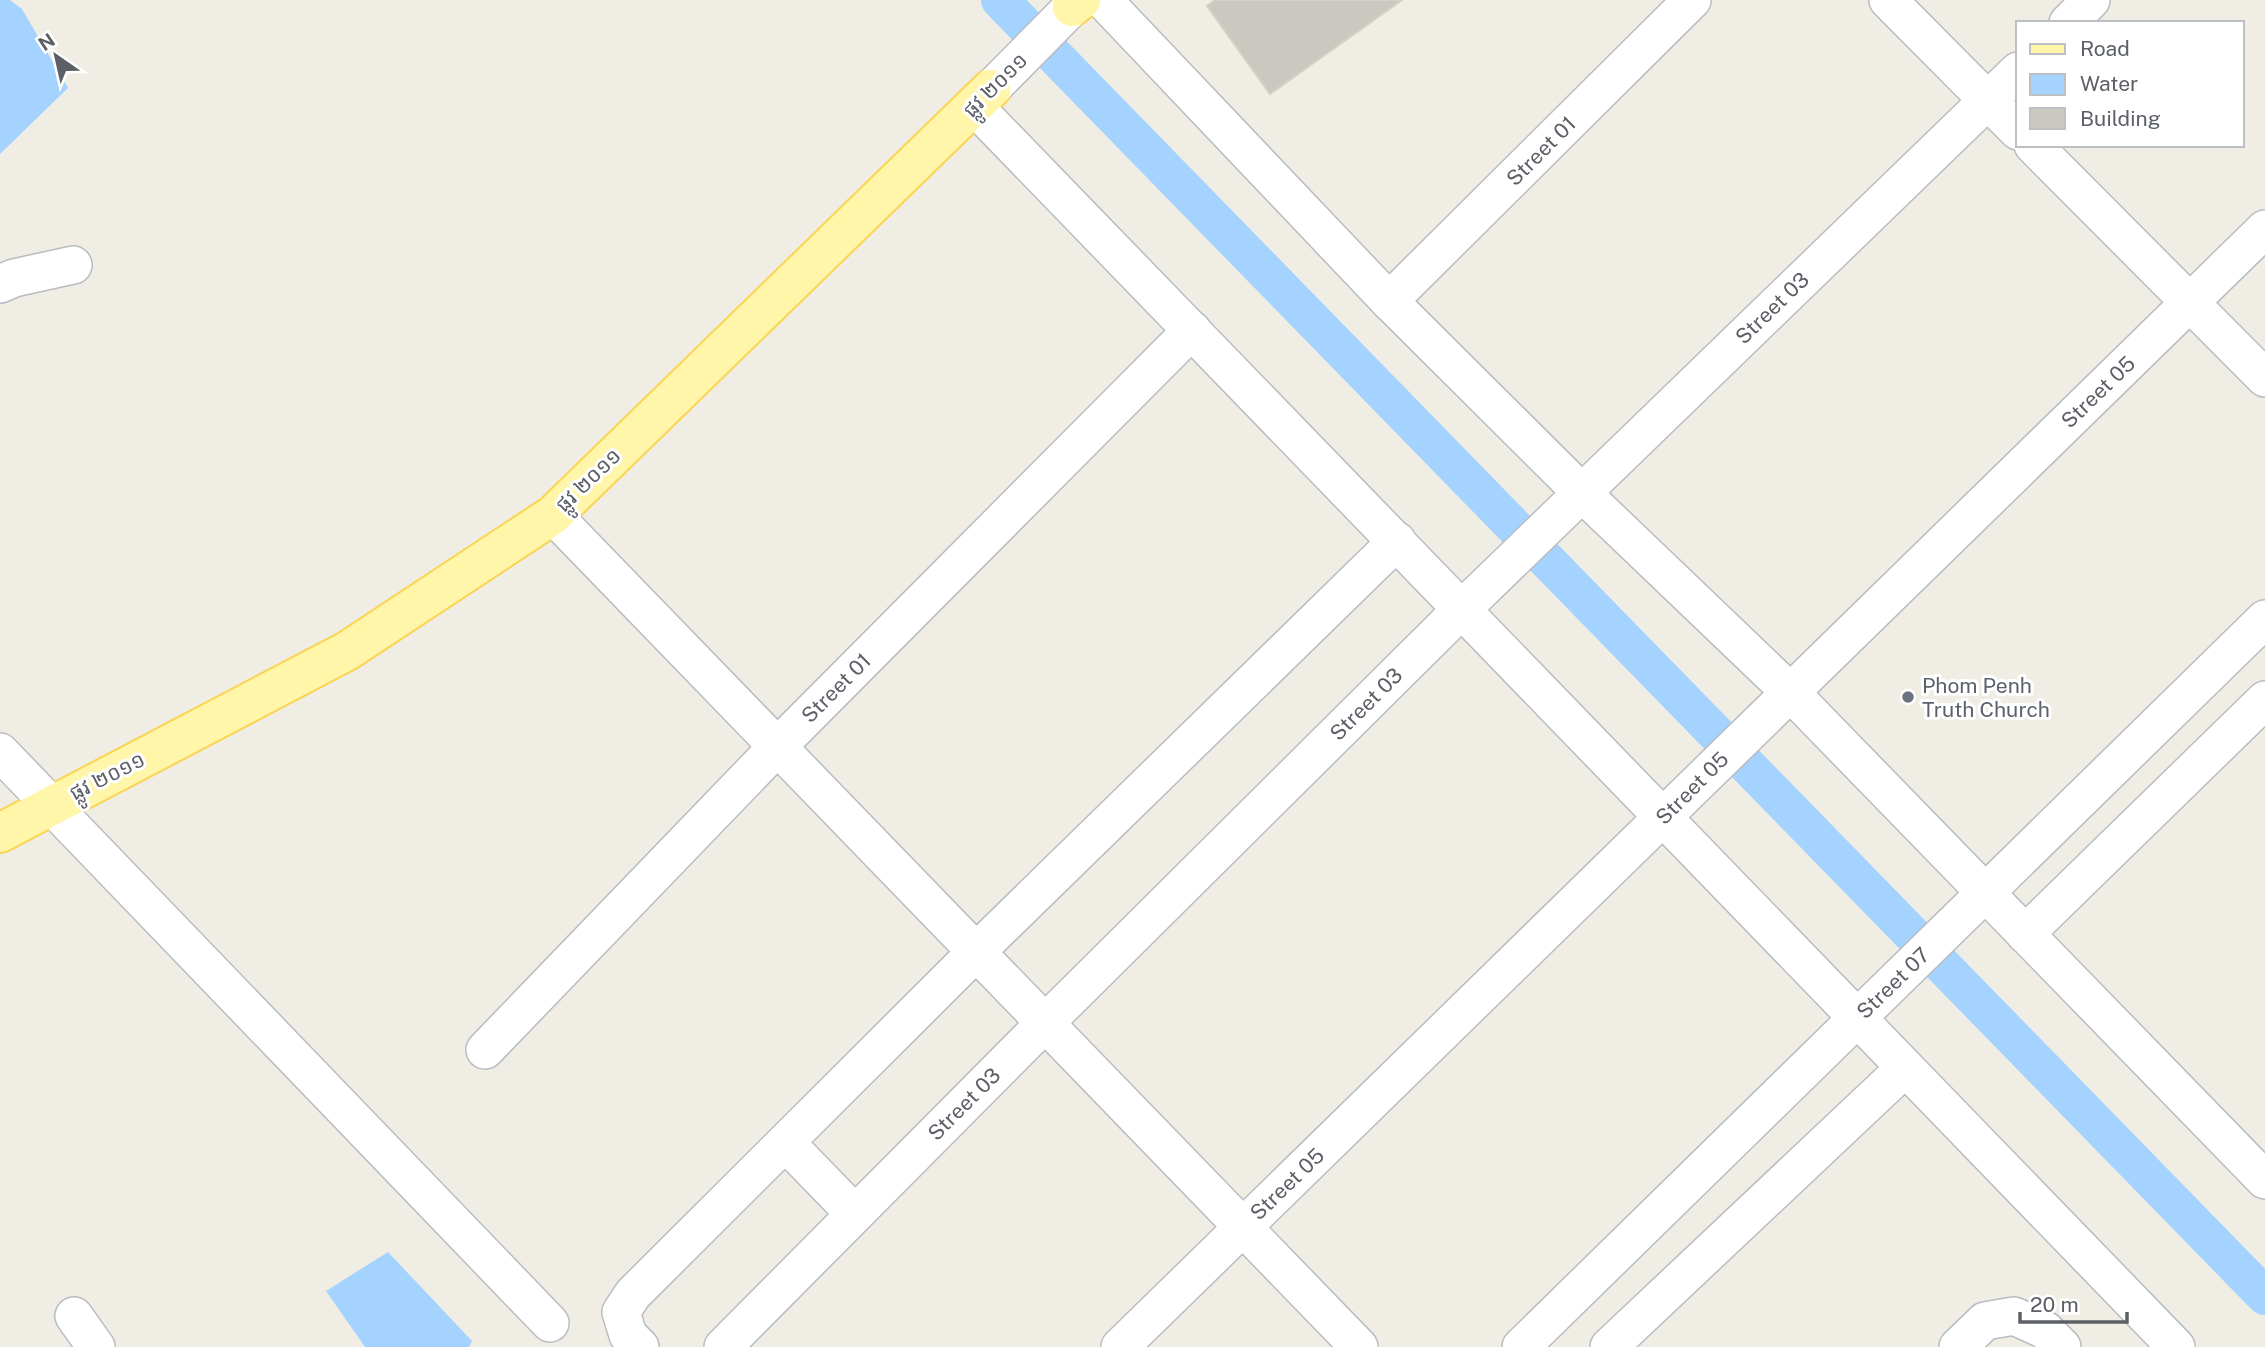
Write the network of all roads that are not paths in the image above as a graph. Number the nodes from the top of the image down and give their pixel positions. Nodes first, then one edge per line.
1 (1692, 0) edge
2 (1888, 0) edge
3 (2091, 0) edge
4 (1085, 2) edge
5 (2070, 21) edge
6 (2016, 73) edge
7 (983, 97) junction
8 (1988, 100) junction
9 (2016, 129) edge
10 (2035, 147) edge
11 (2265, 229) edge
12 (73, 265) dead end
13 (0, 284) edge
14 (1389, 301) junction
15 (2190, 303) junction
16 (1192, 330) junction
17 (2265, 378) edge
18 (1577, 496) junction
19 (553, 514) junction
20 (1397, 541) junction
21 (1467, 604) junction
22 (2265, 619) edge
23 (2265, 700) edge
24 (1779, 702) junction
25 (777, 747) junction
26 (0, 752) edge
27 (50, 806) junction
28 (1669, 810) junction
29 (0, 833) edge
30 (1976, 903) junction
31 (2025, 934) junction
32 (976, 952) junction
33 (1870, 1006) junction
34 (1045, 1023) junction
35 (485, 1051) dead end
36 (1905, 1068) junction
37 (786, 1143) junction
38 (2265, 1180) edge
39 (855, 1214) junction
40 (1242, 1227) junction
41 (74, 1316) dead end
42 (550, 1323) dead end
43 (96, 1347) edge
44 (640, 1347) edge
45 (723, 1347) edge
46 (1120, 1347) edge
47 (1359, 1347) edge
48 (1521, 1347) edge
49 (1609, 1347) edge
50 (1958, 1347) edge
51 (2062, 1347) edge
52 (2176, 1347) edge

1 - 14 street, Street 01
2 - 8 street
3 - 5 street
4 - 7 street, ផ្លូវ ២០១១
4 - 14 street
6 - 8 street, Street 03
7 - 16 street
7 - 19 main road, ផ្លូវ ២០១១
8 - 9 street
8 - 18 street, Street 03
10 - 15 street
11 - 15 street, Street 05
12 - 13 street
14 - 18 street
15 - 17 street
15 - 24 street, Street 05
16 - 20 street
16 - 25 street, Street 01
18 - 21 street, Street 03
18 - 24 street
19 - 25 street
19 - 27 main road, ផ្លូវ ២០១១
20 - 21 street
20 - 32 street
21 - 28 street
21 - 34 street, Street 03
22 - 30 street, Street 07
23 - 31 street
24 - 28 street, Street 05
24 - 30 street
25 - 32 street
25 - 35 street, Street 01
26 - 27 street
27 - 29 main road, ផ្លូវ ២០១១
27 - 42 street
28 - 33 street
28 - 40 street, Street 05
30 - 31 street
30 - 33 street, Street 07
31 - 38 street
32 - 34 street
32 - 37 street
33 - 36 street
33 - 48 street, Street 07
34 - 39 street, Street 03
34 - 40 street
36 - 49 street
36 - 52 street
37 - 39 street
37 - 44 street
39 - 45 street, Street 03
40 - 46 street, Street 05
40 - 47 street
41 - 43 street
50 - 51 street

